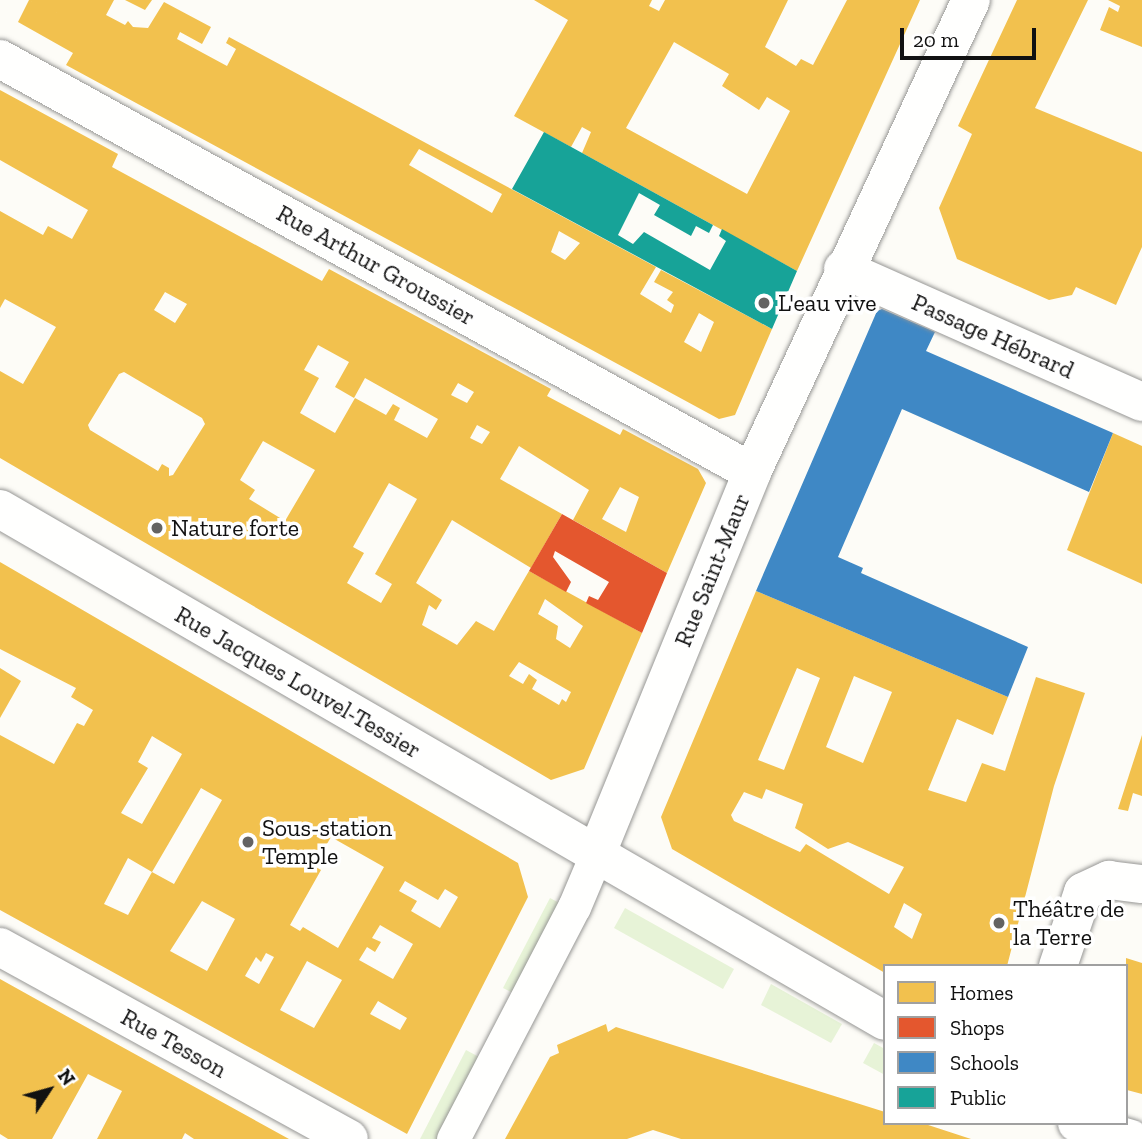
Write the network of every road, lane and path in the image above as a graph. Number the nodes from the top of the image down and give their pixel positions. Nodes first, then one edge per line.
1 (971, 0) edge
2 (0, 59) edge
3 (843, 269) junction
4 (1142, 402) edge
5 (752, 472) junction
6 (0, 509) edge
7 (596, 855) junction
8 (1142, 884) edge
9 (0, 947) edge
10 (1059, 964) edge
11 (883, 1020) edge
12 (1084, 1125) edge
13 (349, 1139) edge
14 (453, 1139) edge
15 (1131, 1139) edge

1 - 3 street, Rue Saint-Maur
2 - 5 street, Rue Arthur Groussier
3 - 4 street, Passage Hébrard
3 - 5 street, Rue Saint-Maur
5 - 7 street, Rue Saint-Maur
6 - 7 street, Rue Jacques Louvel-Tessier
7 - 11 street, Rue Jacques Louvel-Tessier
7 - 14 street, Rue Saint-Maur
8 - 10 street
9 - 13 street, Rue Tesson
12 - 15 street

